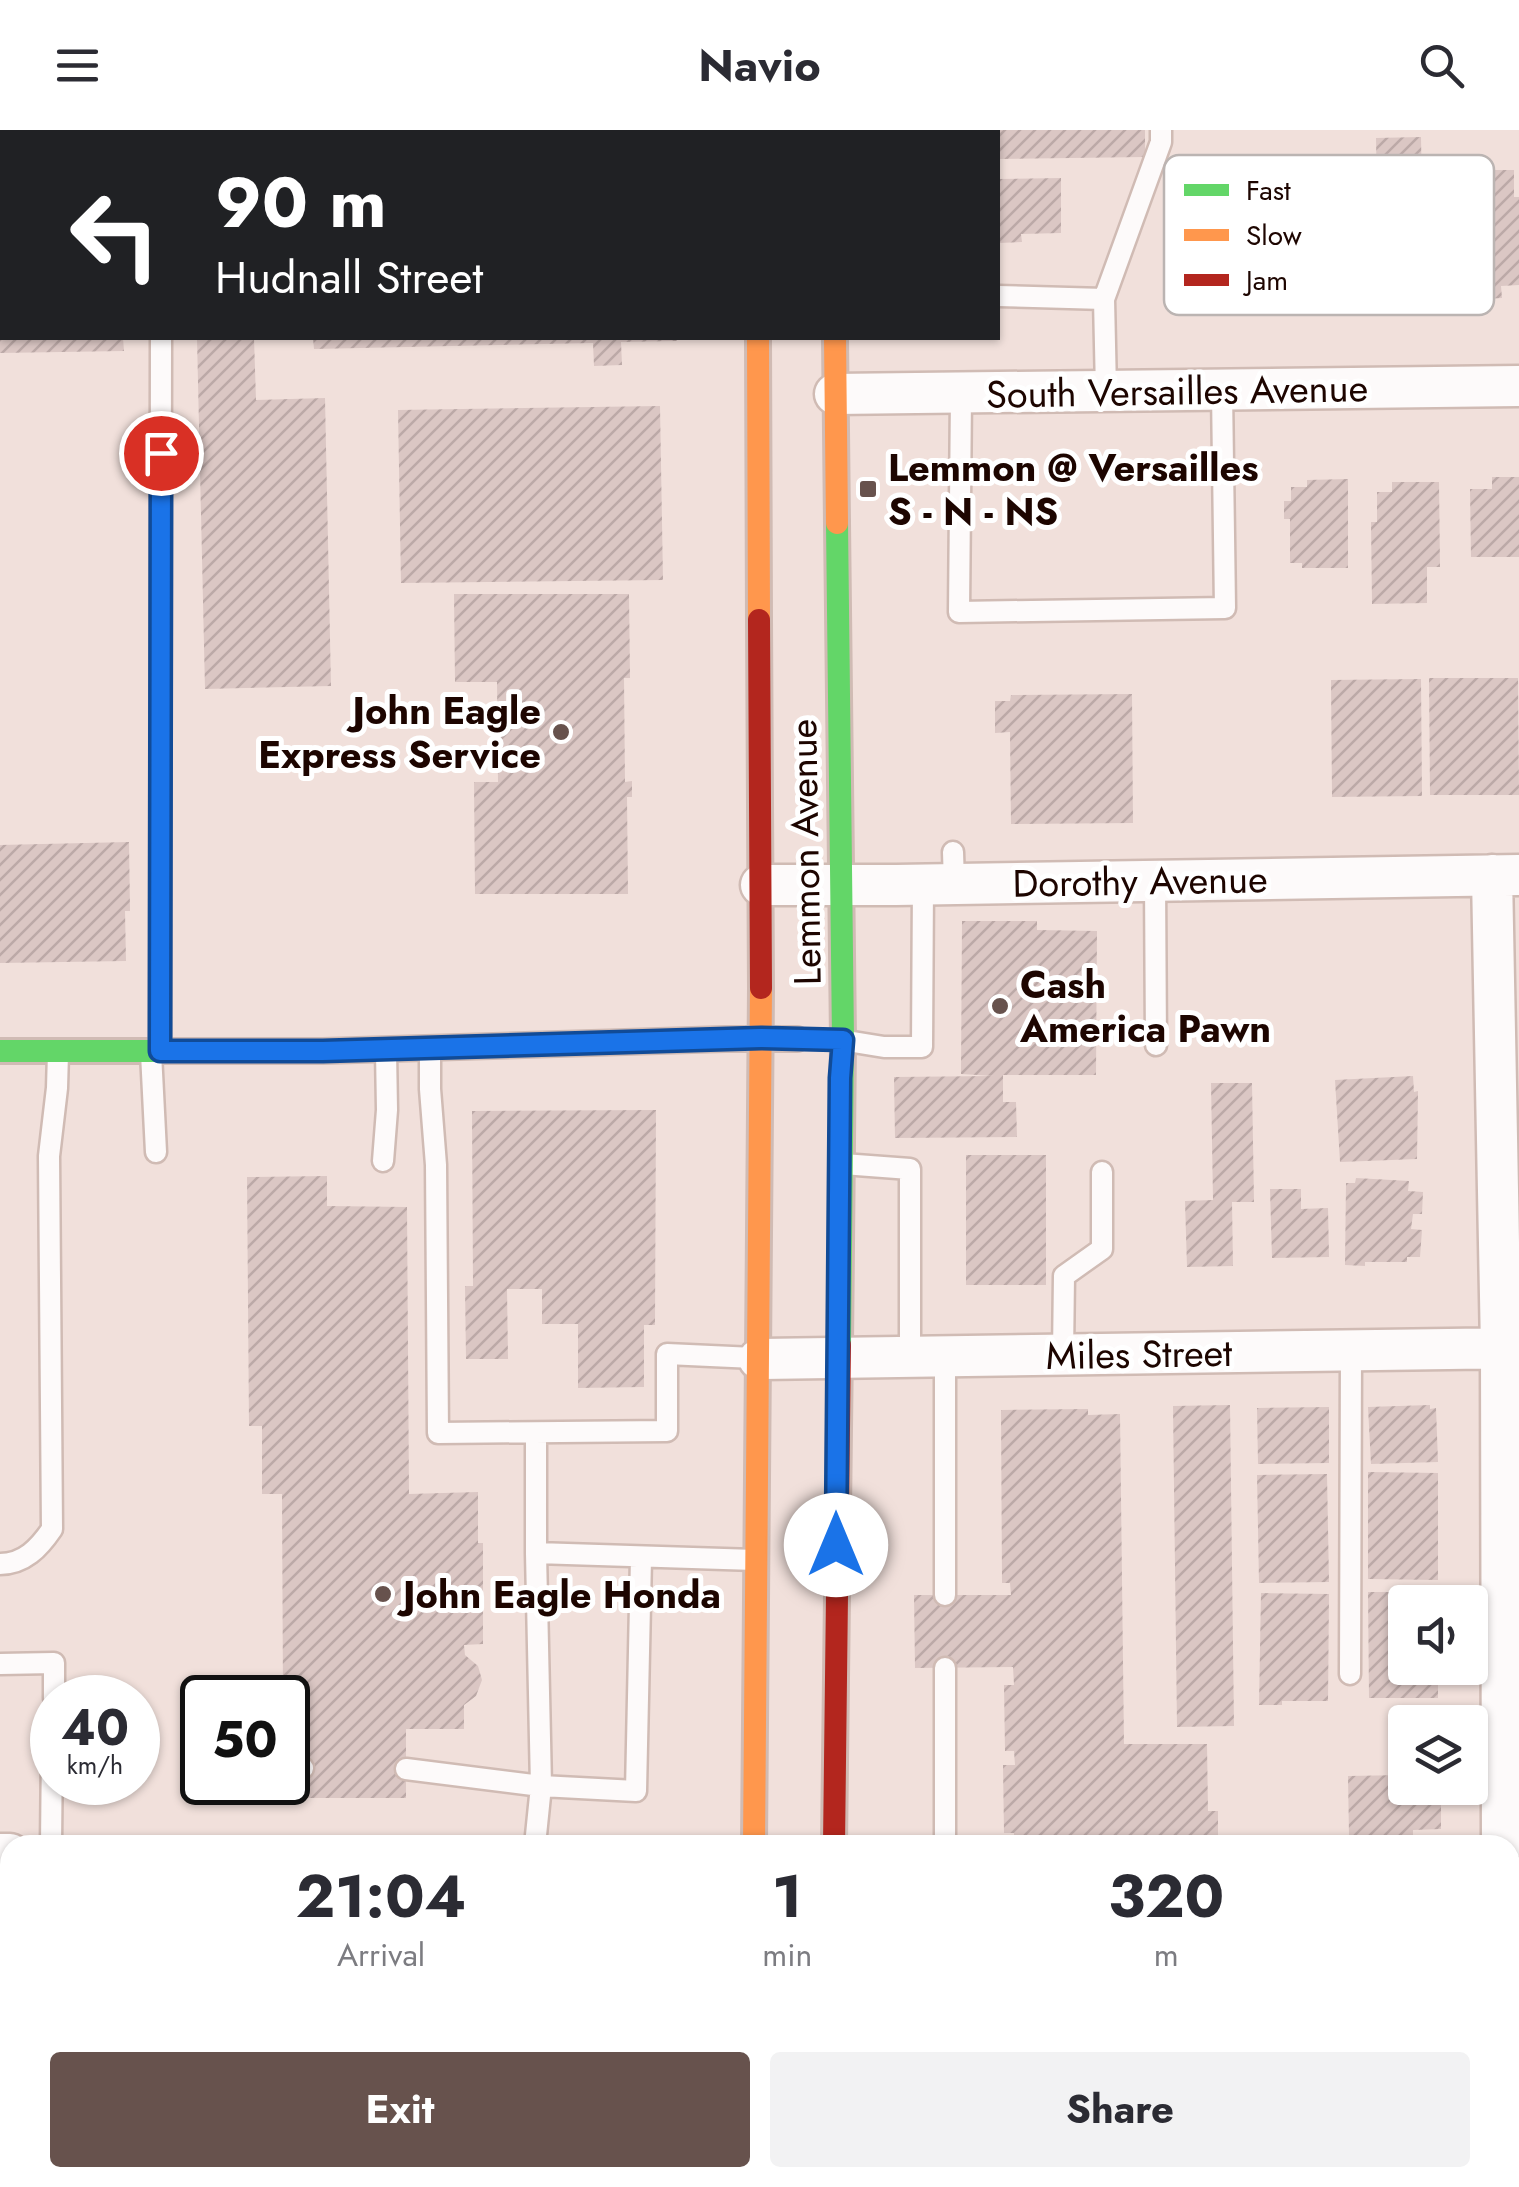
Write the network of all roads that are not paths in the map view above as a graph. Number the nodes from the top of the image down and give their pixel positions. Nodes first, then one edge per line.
1 (1161, 136) edge
2 (1000, 296) edge
3 (1104, 299) junction
4 (161, 340) edge
5 (758, 340) edge
6 (835, 340) edge
7 (1519, 386) edge
8 (1106, 391) junction
9 (1222, 391) junction
10 (826, 394) junction
11 (961, 394) junction
12 (943, 874) junction
13 (1506, 875) edge
14 (1155, 881) junction
15 (760, 885) junction
16 (840, 886) junction
17 (761, 1038) junction
18 (843, 1040) junction
19 (1156, 1045) dead end
20 (430, 1048) junction
21 (386, 1049) junction
22 (58, 1050) junction
23 (0, 1051) edge
24 (156, 1051) junction
25 (156, 1152) dead end
26 (383, 1161) dead end
27 (840, 1164) junction
28 (1102, 1172) dead end
29 (1510, 1348) edge
30 (1351, 1351) junction
31 (1063, 1354) junction
32 (928, 1356) junction
33 (759, 1358) junction
34 (838, 1358) junction
35 (536, 1433) junction
36 (536, 1553) junction
37 (641, 1558) junction
38 (757, 1560) junction
39 (0, 1564) edge
40 (945, 1595) dead end
41 (0, 1664) edge
42 (945, 1668) dead end
43 (1350, 1674) dead end
44 (54, 1675) edge
45 (406, 1768) dead end
46 (540, 1786) junction
47 (52, 1805) edge
48 (52, 1835) edge
49 (536, 1835) edge
50 (754, 1835) edge
51 (834, 1835) edge
52 (945, 1835) edge
53 (1502, 1835) edge

1 - 3 lane
2 - 3 lane
3 - 8 lane
4 - 24 lane
5 - 15 main road, Lemmon Avenue
6 - 10 main road, Lemmon Avenue
7 - 9 street, South Versailles Avenue
8 - 9 street, South Versailles Avenue
8 - 11 street, South Versailles Avenue
9 - 11 lane
10 - 11 street, South Versailles Avenue
10 - 16 main road, Lemmon Avenue
12 - 14 street, Dorothy Avenue
12 - 16 street, Dorothy Avenue
12 - 18 lane
13 - 14 street, Dorothy Avenue
13 - 29 street
14 - 19 lane
15 - 16 street, Dorothy Avenue
15 - 17 main road, Lemmon Avenue
16 - 18 main road, Lemmon Avenue
17 - 18 main road
17 - 20 main road
17 - 33 main road, Lemmon Avenue
18 - 27 main road, Lemmon Avenue
20 - 21 main road
20 - 35 lane
21 - 24 main road
21 - 26 lane
22 - 23 main road
22 - 24 main road
22 - 39 lane
24 - 25 lane
27 - 32 lane
27 - 34 main road, Lemmon Avenue
28 - 31 lane
29 - 30 street, Miles Street
29 - 53 street
30 - 31 street, Miles Street
30 - 43 lane
31 - 32 street, Miles Street
32 - 34 street, Miles Street
32 - 40 lane
33 - 34 street, Miles Street
33 - 35 lane
33 - 38 main road, Lemmon Avenue
34 - 51 main road, Lemmon Avenue
35 - 36 lane
36 - 37 lane
36 - 46 lane
37 - 38 lane
37 - 46 lane
38 - 50 main road, Lemmon Avenue
41 - 44 lane
42 - 52 lane
45 - 46 lane
46 - 49 lane
47 - 48 lane

